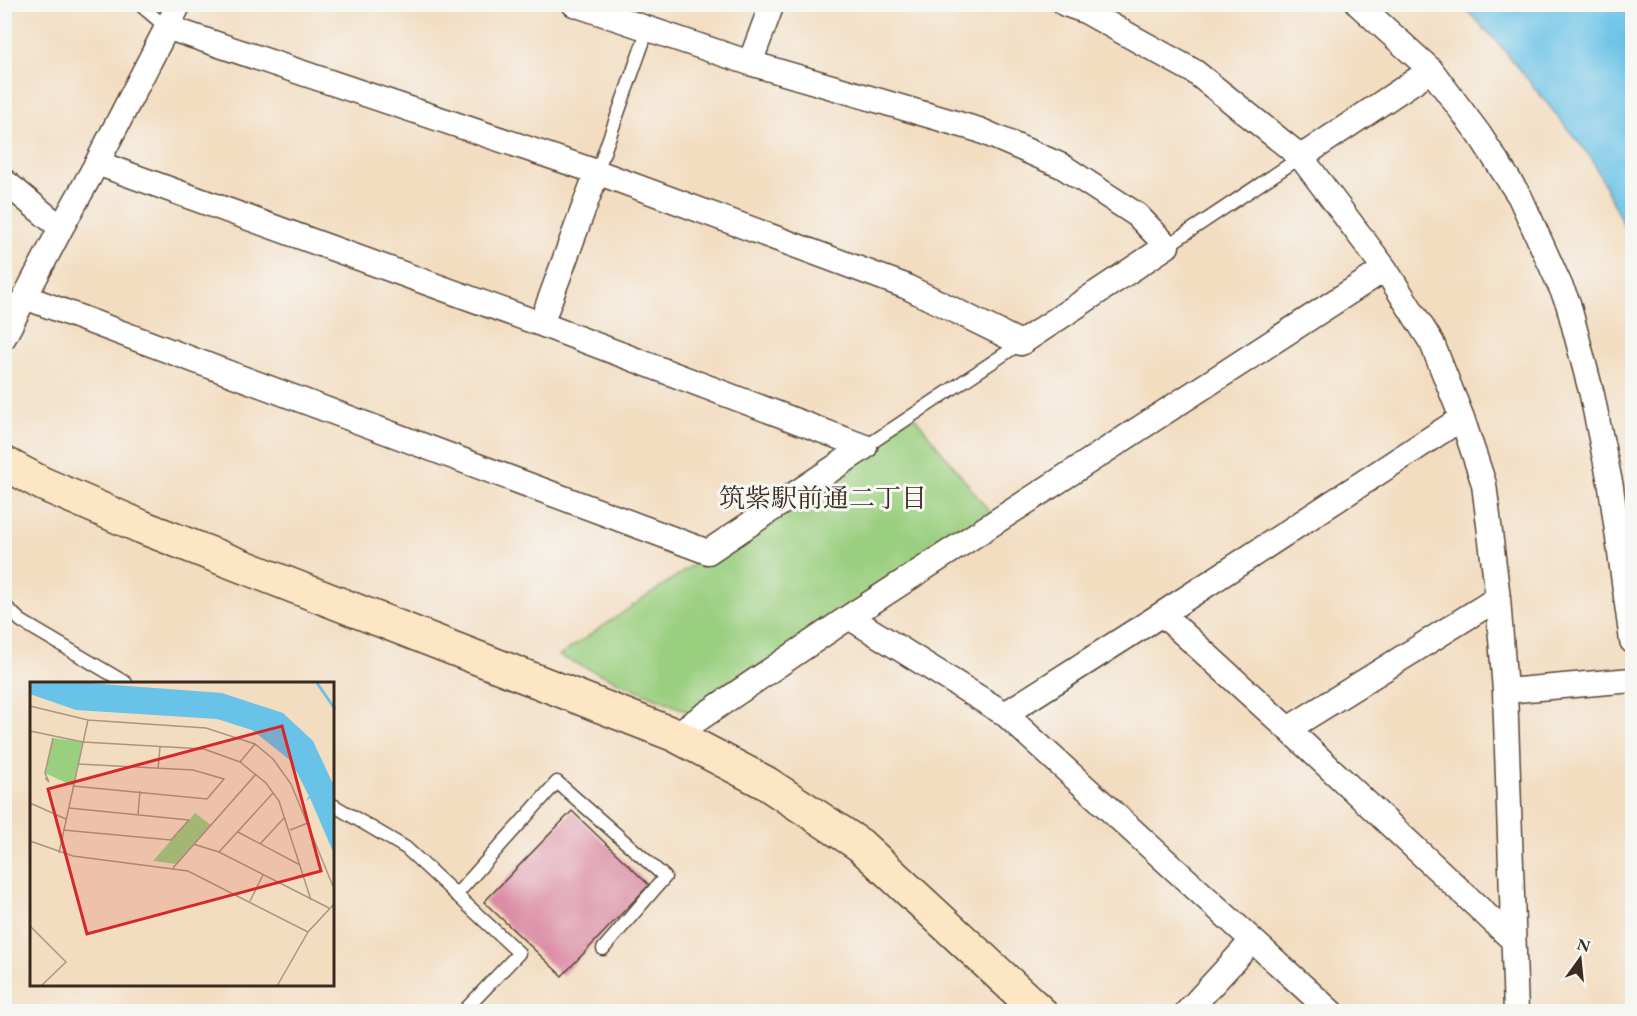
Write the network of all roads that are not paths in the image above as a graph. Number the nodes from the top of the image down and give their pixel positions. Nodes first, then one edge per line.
1 (139, 4) edge
2 (178, 4) edge
3 (574, 4) edge
4 (772, 4) edge
5 (1065, 4) edge
6 (1358, 4) edge
7 (166, 27) junction
8 (648, 29) junction
9 (750, 63) junction
10 (1431, 70) junction
11 (1301, 158) junction
12 (97, 163) junction
13 (597, 172) junction
14 (4, 181) edge
15 (61, 228) junction
16 (1167, 246) junction
17 (1385, 268) junction
18 (25, 297) junction
19 (541, 324) junction
20 (4, 337) edge
21 (1021, 343) junction
22 (1462, 418) junction
23 (865, 447) junction
24 (4, 463) edge
25 (1497, 598) junction
26 (4, 605) edge
27 (1162, 615) junction
28 (849, 617) junction
29 (1632, 640) edge
30 (1632, 680) edge
31 (124, 682) edge
32 (1505, 691) junction
33 (1005, 714) junction
34 (1287, 729) junction
35 (675, 735) junction
36 (334, 806) edge
37 (456, 895) junction
38 (1513, 940) junction
39 (1252, 941) junction
40 (603, 949) dead end
41 (463, 1011) edge
42 (1040, 1011) edge
43 (1187, 1011) edge
44 (1330, 1011) edge
45 (1516, 1011) edge

1 - 7 lane
2 - 7 street
3 - 8 street
4 - 9 street
5 - 11 street
6 - 10 street
7 - 12 street
7 - 13 street
8 - 9 street
8 - 13 lane
9 - 16 street
10 - 11 street
10 - 29 street
11 - 16 lane
11 - 17 street
12 - 15 street
12 - 19 street
13 - 19 street
13 - 21 street
14 - 15 street
15 - 18 street
16 - 21 street
17 - 22 street
17 - 28 street
18 - 20 street
18 - 23 street
19 - 23 street
21 - 23 lane
22 - 25 street
22 - 27 street
24 - 35 street
25 - 32 street
25 - 34 street
26 - 31 lane
27 - 33 street
27 - 34 street
28 - 33 street
28 - 35 street
30 - 32 street
32 - 38 street
33 - 39 street
34 - 38 street
35 - 42 street
36 - 37 lane
37 - 40 lane
37 - 41 lane
38 - 45 street
39 - 43 street
39 - 44 street

